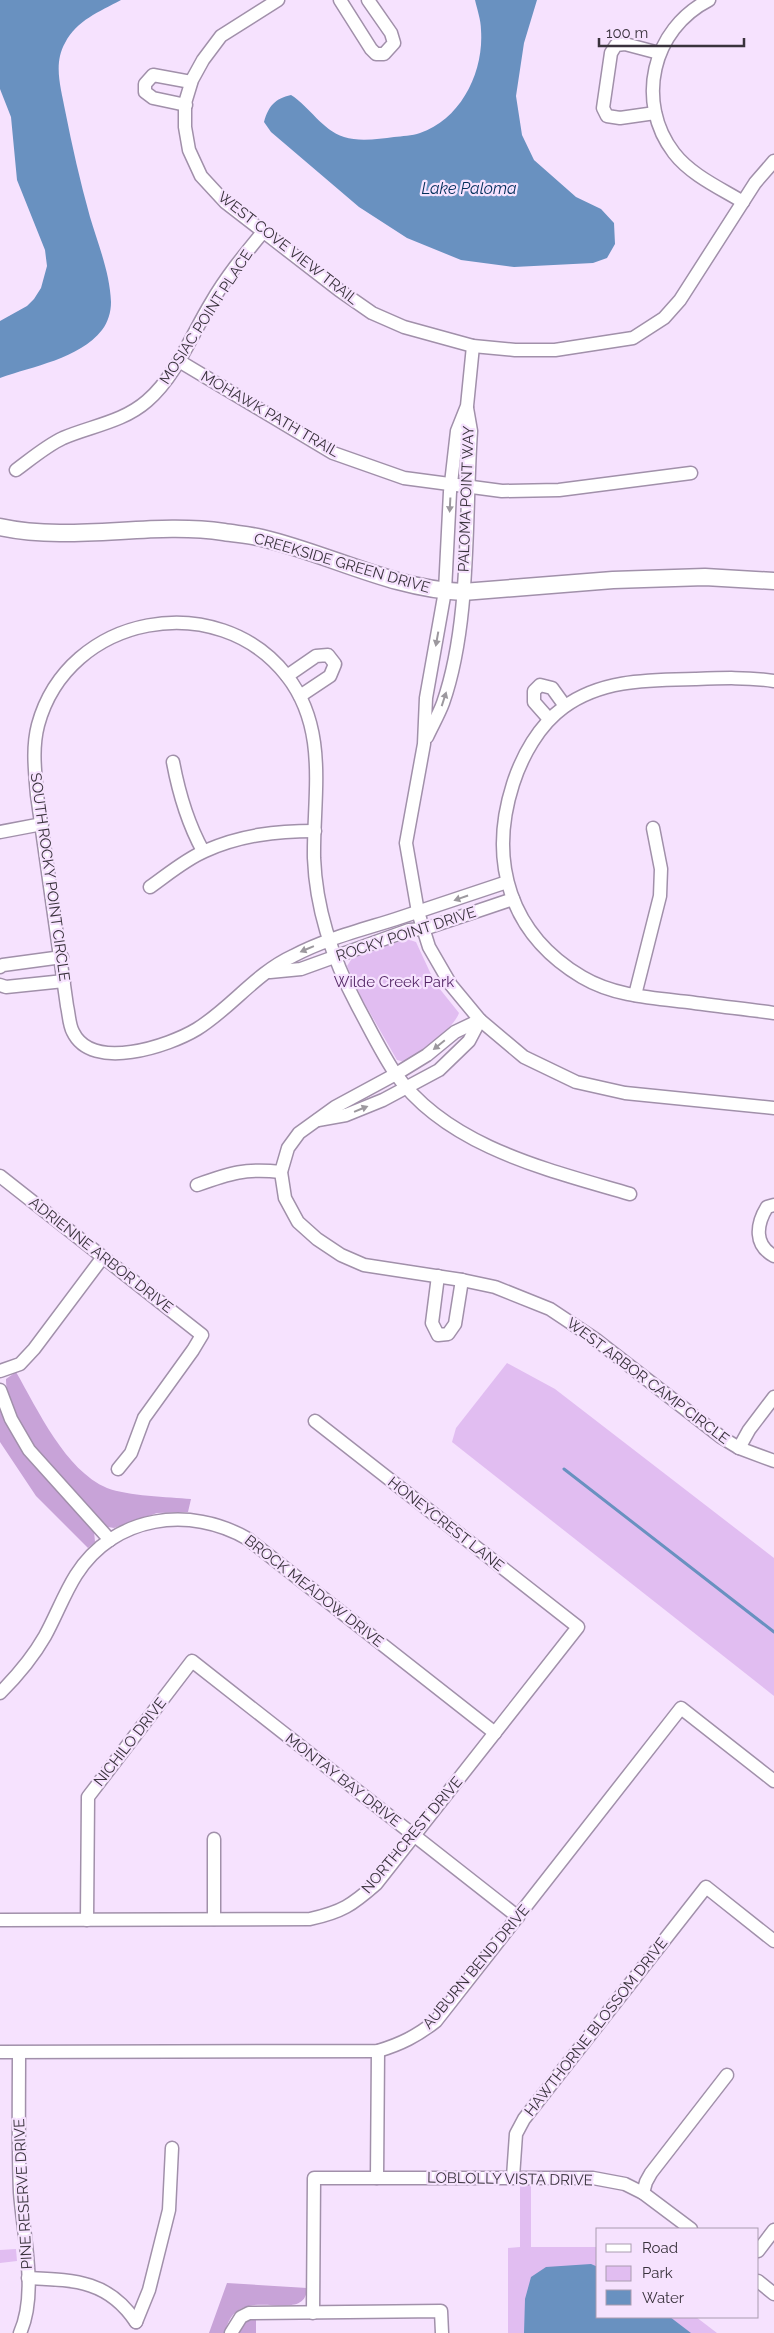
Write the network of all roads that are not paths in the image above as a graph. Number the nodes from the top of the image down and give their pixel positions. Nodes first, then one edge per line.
1 (278, 0) edge
2 (340, 0) edge
3 (368, 0) edge
4 (709, 0) edge
5 (659, 53) junction
6 (192, 82) junction
7 (186, 105) junction
8 (655, 113) junction
9 (774, 161) edge
10 (743, 202) junction
11 (263, 232) junction
12 (473, 346) junction
13 (178, 361) junction
14 (466, 406) junction
15 (16, 470) dead end
16 (691, 473) dead end
17 (451, 485) junction
18 (467, 488) junction
19 (0, 527) edge
20 (774, 581) edge
21 (445, 592) junction
22 (463, 592) junction
23 (287, 676) junction
24 (774, 680) edge
25 (300, 696) junction
26 (565, 706) junction
27 (549, 719) junction
28 (424, 744) junction
29 (173, 762) dead end
30 (42, 824) junction
31 (653, 828) dead end
32 (315, 831) junction
33 (0, 832) edge
34 (203, 851) junction
35 (507, 882) junction
36 (150, 887) dead end
37 (513, 899) junction
38 (418, 912) junction
39 (424, 929) junction
40 (329, 940) junction
41 (62, 957) junction
42 (335, 958) junction
43 (0, 967) edge
44 (269, 972) junction
45 (64, 981) junction
46 (0, 986) edge
47 (635, 995) junction
48 (774, 1013) edge
49 (480, 1020) junction
50 (73, 1033) joint
51 (396, 1074) junction
52 (408, 1087) junction
53 (774, 1108) edge
54 (314, 1121) junction
55 (281, 1172) junction
56 (1, 1179) edge
57 (197, 1185) dead end
58 (630, 1194) dead end
59 (774, 1204) edge
60 (774, 1256) edge
61 (103, 1258) junction
62 (438, 1276) junction
63 (462, 1280) junction
64 (0, 1371) edge
65 (0, 1390) edge
66 (774, 1397) edge
67 (315, 1421) dead end
68 (739, 1448) junction
69 (774, 1461) edge
70 (118, 1469) dead end
71 (110, 1540) junction
72 (578, 1627) joint
73 (192, 1661) joint
74 (0, 1693) edge
75 (495, 1733) junction
76 (774, 1782) edge
77 (414, 1836) junction
78 (214, 1838) dead end
79 (518, 1917) junction
80 (214, 1919) junction
81 (0, 1920) edge
82 (87, 1920) junction
83 (774, 1941) edge
84 (378, 2051) junction
85 (0, 2052) edge
86 (19, 2053) junction
87 (727, 2074) dead end
88 (172, 2148) dead end
89 (513, 2177) junction
90 (377, 2178) junction
91 (643, 2193) junction
92 (691, 2228) edge
93 (774, 2230) edge
94 (759, 2250) edge
95 (28, 2278) junction
96 (759, 2282) edge
97 (774, 2294) edge
98 (313, 2313) junction
99 (20, 2333) edge
100 (231, 2333) edge
101 (442, 2333) edge

1 - 6 street, WEST COVE VIEW TRAIL
2 - 3 street
4 - 5 street
5 - 8 street
5 - 8 street
6 - 7 street, WEST COVE VIEW TRAIL
6 - 7 street
7 - 11 street, WEST COVE VIEW TRAIL
8 - 10 street
9 - 10 street, WEST COVE VIEW TRAIL
10 - 12 street, WEST COVE VIEW TRAIL
11 - 12 street, WEST COVE VIEW TRAIL
11 - 13 street, MOSIAC POINT PLACE
12 - 14 street, PALOMA POINT WAY
13 - 15 street, MOSIAC POINT PLACE
13 - 17 street, MOHAWK PATH TRAIL
14 - 17 street, PALOMA POINT WAY
14 - 18 street, PALOMA POINT WAY
16 - 18 street, MOHAWK PATH TRAIL
17 - 18 street, MOHAWK PATH TRAIL
17 -> 21 street, PALOMA POINT WAY
18 - 22 street, PALOMA POINT WAY
19 - 21 main road, CREEKSIDE GREEN DRIVE
20 - 22 main road, CREEKSIDE GREEN DRIVE
21 - 22 main road, CREEKSIDE GREEN DRIVE
21 -> 28 street, PALOMA POINT WAY
28 -> 22 street, PALOMA POINT WAY
23 - 25 street, SOUTH ROCKY POINT CIRCLE
23 - 25 street
23 - 30 street, SOUTH ROCKY POINT CIRCLE
24 - 26 street
25 - 32 street, SOUTH ROCKY POINT CIRCLE
26 - 27 street
26 - 27 street
27 - 35 street
28 - 38 street
29 - 34 street
30 - 33 street
30 - 41 street, SOUTH ROCKY POINT CIRCLE
31 - 47 street
32 - 34 street
32 - 40 street, SOUTH ROCKY POINT CIRCLE
34 - 36 street
35 - 37 street
35 -> 38 street, ROCKY POINT DRIVE
37 - 39 street, ROCKY POINT DRIVE
37 - 47 street
38 - 39 street
38 - 40 street, ROCKY POINT DRIVE
39 - 42 street, ROCKY POINT DRIVE
39 - 49 street
40 - 42 street, SOUTH ROCKY POINT CIRCLE
40 -> 44 street, ROCKY POINT DRIVE
41 - 43 street
41 - 45 street, SOUTH ROCKY POINT CIRCLE
42 - 44 street, ROCKY POINT DRIVE
42 - 51 street, SOUTH ROCKY POINT CIRCLE
44 - 50 street, ROCKY POINT DRIVE
45 - 46 street
45 - 50 street, SOUTH ROCKY POINT CIRCLE
47 - 48 street
49 -> 51 street, WEST ARBOR CAMP CIRCLE
49 - 52 street
49 - 53 street
51 - 52 street, SOUTH ROCKY POINT CIRCLE
51 - 54 street, WEST ARBOR CAMP CIRCLE
54 -> 52 street
52 - 58 street, SOUTH ROCKY POINT CIRCLE
54 - 55 street, WEST ARBOR CAMP CIRCLE
55 - 57 street
55 - 62 street, WEST ARBOR CAMP CIRCLE
56 - 61 street, ADRIENNE ARBOR DRIVE
59 - 60 street
61 - 64 street
61 - 70 street, ADRIENNE ARBOR DRIVE
62 - 63 street, WEST ARBOR CAMP CIRCLE
62 - 63 street
63 - 68 street, WEST ARBOR CAMP CIRCLE
65 - 71 street
66 - 68 street
67 - 72 street, HONEYCREST LANE
68 - 69 street, WEST ARBOR CAMP CIRCLE
71 - 74 street, BROCK MEADOW DRIVE
71 - 75 street, BROCK MEADOW DRIVE
72 - 75 street, NORTHCREST DRIVE
73 - 77 street, MONTAY BAY DRIVE
73 - 82 street, NICHILO DRIVE
75 - 77 street, NORTHCREST DRIVE
76 - 79 street, AUBURN BEND DRIVE
77 - 79 street, MONTAY BAY DRIVE
77 - 80 street, NORTHCREST DRIVE
78 - 80 street
79 - 84 street, AUBURN BEND DRIVE
80 - 82 street, NORTHCREST DRIVE
81 - 82 street, NORTHCREST DRIVE
83 - 89 street, HAWTHORNE BLOSSOM DRIVE
84 - 86 street, AUBURN BEND DRIVE
84 - 90 street
85 - 86 street, AUBURN BEND DRIVE
86 - 95 street, PINE RESERVE DRIVE
87 - 91 street
88 - 95 street
89 - 90 street, LOBLOLLY VISTA DRIVE
89 - 91 street, LOBLOLLY VISTA DRIVE
90 - 98 street, LOBLOLLY VISTA DRIVE
91 - 92 street, LOBLOLLY VISTA DRIVE
93 - 94 street
95 - 99 street, PINE RESERVE DRIVE
96 - 97 street
98 - 100 street
98 - 101 street

